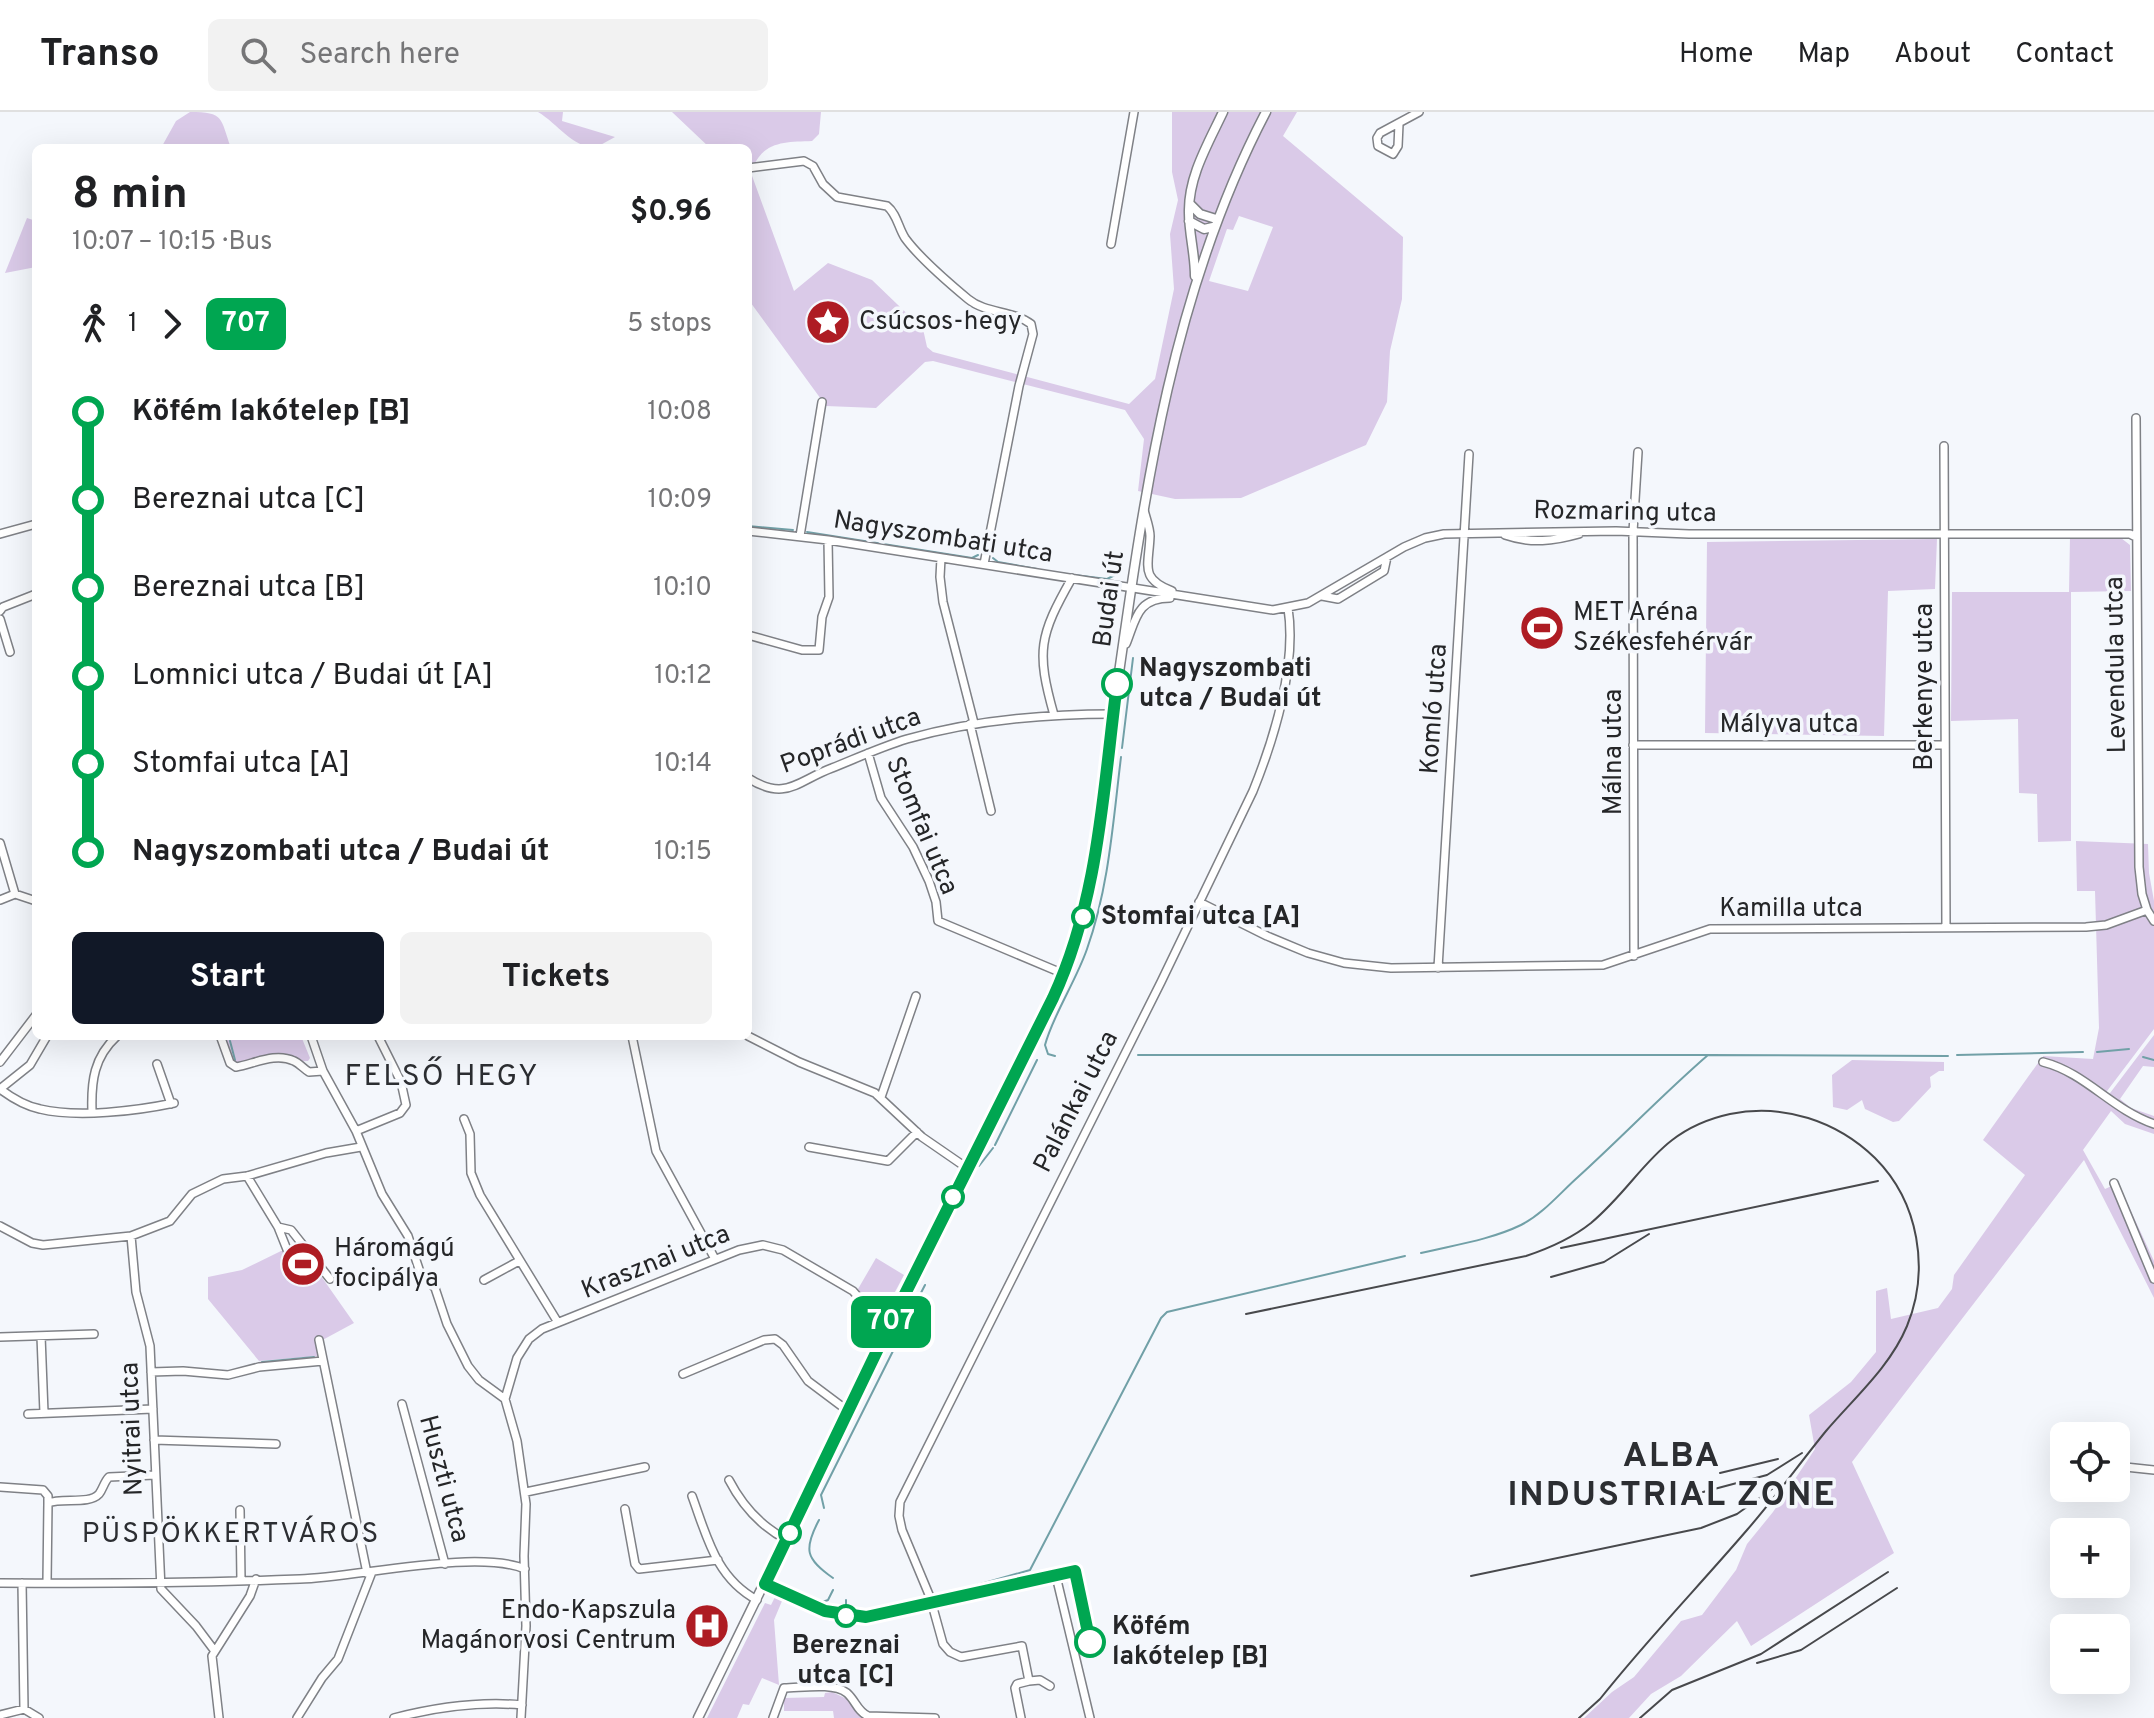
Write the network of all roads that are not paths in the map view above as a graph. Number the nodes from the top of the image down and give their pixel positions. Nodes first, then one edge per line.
1 (1134, 112) edge
2 (1223, 112) edge
3 (1266, 112) edge
4 (1419, 112) edge
5 (1399, 124) dead end
6 (752, 168) edge
7 (1189, 202) junction
8 (1189, 221) junction
9 (1215, 223) junction
10 (1111, 244) dead end
11 (1194, 289) junction
12 (822, 402) dead end
13 (2136, 418) dead end
14 (1944, 446) dead end
15 (1638, 452) dead end
16 (1469, 454) dead end
17 (1143, 505) junction
18 (32, 525) edge
19 (752, 531) edge
20 (1633, 532) junction
21 (1466, 533) junction
22 (0, 534) edge
23 (1945, 535) junction
24 (800, 536) junction
25 (2136, 537) junction
26 (828, 540) junction
27 (941, 558) junction
28 (984, 564) junction
29 (1072, 578) junction
30 (1132, 588) junction
31 (32, 596) edge
32 (1185, 596) junction
33 (1288, 608) junction
34 (0, 611) edge
35 (0, 619) edge
36 (752, 636) edge
37 (10, 652) dead end
38 (1122, 654) junction
39 (1113, 714) junction
40 (1054, 715) junction
41 (972, 724) junction
42 (1633, 745) junction
43 (1945, 745) junction
44 (868, 753) junction
45 (752, 780) edge
46 (991, 811) dead end
47 (0, 843) edge
48 (15, 894) junction
49 (0, 900) edge
50 (32, 900) edge
51 (1199, 902) junction
52 (2147, 910) junction
53 (2154, 921) edge
54 (1946, 928) junction
55 (1634, 956) junction
56 (1438, 968) junction
57 (1064, 974) junction
58 (916, 996) dead end
59 (32, 1020) edge
60 (752, 1038) edge
61 (45, 1040) edge
62 (113, 1040) edge
63 (222, 1040) edge
64 (312, 1040) edge
65 (380, 1040) edge
66 (633, 1040) edge
67 (0, 1062) edge
68 (2043, 1062) dead end
69 (157, 1064) dead end
70 (323, 1071) junction
71 (0, 1089) edge
72 (881, 1097) junction
73 (92, 1111) junction
74 (464, 1119) dead end
75 (2154, 1124) edge
76 (356, 1131) junction
77 (917, 1132) junction
78 (361, 1147) junction
79 (809, 1147) dead end
80 (967, 1168) junction
81 (247, 1176) junction
82 (2114, 1183) dead end
83 (0, 1226) edge
84 (278, 1227) junction
85 (131, 1236) junction
86 (304, 1245) junction
87 (287, 1251) junction
88 (715, 1259) junction
89 (519, 1261) junction
90 (292, 1262) dead end
91 (330, 1279) dead end
92 (2154, 1279) edge
93 (484, 1280) dead end
94 (557, 1321) junction
95 (887, 1330) junction
96 (94, 1334) dead end
97 (41, 1336) junction
98 (0, 1337) edge
99 (319, 1340) dead end
100 (323, 1361) junction
101 (151, 1372) junction
102 (683, 1374) dead end
103 (505, 1399) junction
104 (402, 1404) dead end
105 (153, 1409) junction
106 (848, 1411) junction
107 (44, 1413) junction
108 (28, 1414) dead end
109 (154, 1440) junction
110 (276, 1444) dead end
111 (645, 1467) dead end
112 (2130, 1467) edge
113 (2154, 1470) edge
114 (155, 1475) junction
115 (729, 1480) dead end
116 (0, 1487) edge
117 (526, 1492) junction
118 (692, 1496) dead end
119 (48, 1503) junction
120 (625, 1509) dead end
121 (240, 1510) dead end
122 (787, 1540) junction
123 (524, 1556) junction
124 (718, 1560) junction
125 (509, 1563) junction
126 (445, 1564) junction
127 (525, 1569) junction
128 (370, 1573) junction
129 (256, 1579) junction
130 (241, 1580) junction
131 (47, 1582) junction
132 (0, 1583) edge
133 (22, 1583) junction
134 (160, 1583) junction
135 (765, 1584) junction
136 (757, 1600) junction
137 (932, 1604) junction
138 (214, 1650) junction
139 (1029, 1681) junction
140 (1050, 1686) dead end
141 (522, 1705) junction
142 (24, 1709) junction
143 (0, 1715) edge
144 (39, 1718) edge
145 (219, 1718) edge
146 (297, 1718) edge
147 (394, 1718) edge
148 (521, 1718) edge
149 (698, 1718) edge
150 (774, 1718) edge
151 (935, 1718) edge
152 (1021, 1718) edge
153 (1090, 1718) edge

1 - 10 street
2 - 7 main road
3 - 9 main road, Budai út
4 - 5 street
6 - 28 street
7 - 8 main road
7 - 9 main road
8 - 9 main road
8 - 11 main road
9 - 11 main road, Budai út
11 - 17 main road, Budai út
12 - 24 street
13 - 25 street, Levendula utca
14 - 23 street, Berkenye utca
15 - 20 street, Málna utca
16 - 21 street, Komló utca
17 - 30 main road, Budai út
17 - 32 street
18 - 22 street
19 - 24 street, Nagyszombati utca
20 - 21 street, Rozmaring utca
20 - 23 street, Rozmaring utca
20 - 42 street, Málna utca
21 - 33 street, Rozmaring utca
21 - 56 street, Komló utca
23 - 25 street, Rozmaring utca
23 - 43 street, Berkenye utca
24 - 26 street, Nagyszombati utca
25 - 52 street, Levendula utca
26 - 27 street, Nagyszombati utca
26 - 36 street
27 - 28 street, Nagyszombati utca
27 - 41 street
28 - 29 street, Nagyszombati utca
29 - 30 street, Nagyszombati utca
29 - 40 street
30 - 32 street, Rozmaring utca
30 - 38 main road, Budai út
31 - 34 street
32 - 33 street, Rozmaring utca
32 - 38 street
33 - 51 street, Palánkai utca
35 - 37 street
38 - 39 main road, Budai út
39 - 40 street, Poprádi utca
39 - 57 main road, Budai út
40 - 41 street, Poprádi utca
41 - 44 street, Poprádi utca
41 - 46 street
42 - 43 street, Mályva utca
42 - 55 street, Málna utca
43 - 54 street, Berkenye utca
44 - 45 street, Poprádi utca
44 - 57 street, Stomfai utca
47 - 48 street
48 - 49 street
48 - 50 street
51 - 56 street, Kamilla utca
51 - 137 street, Palánkai utca
52 - 53 street
52 - 54 street, Kamilla utca
54 - 55 street, Kamilla utca
55 - 56 street, Kamilla utca
57 - 80 main road, Budai út
58 - 72 street
59 - 67 street
60 - 72 street
61 - 71 street
62 - 73 street
63 - 70 street
64 - 70 street
65 - 76 street
66 - 88 street
68 - 75 street
69 - 73 street
70 - 76 street
71 - 73 street
72 - 77 street
74 - 89 street
76 - 78 street
77 - 79 street
77 - 80 street
78 - 81 street
78 - 103 street
80 - 95 main road, Budai út
81 - 84 street
81 - 85 street
82 - 92 street
83 - 85 street
84 - 86 street
84 - 87 street
85 - 101 street, Nyitrai utca
86 - 87 street
86 - 91 street
87 - 90 street
88 - 94 street, Krasznai utca
88 - 95 street, Krasznai utca
89 - 93 street
89 - 94 street
94 - 103 street, Krasznai utca
95 - 106 main road, Budai út
96 - 97 street
97 - 98 street
97 - 107 street
99 - 100 street
100 - 101 street
100 - 128 street
101 - 105 street, Nyitrai utca
102 - 106 street
103 - 117 street
104 - 126 street, Huszti utca
105 - 107 street
105 - 109 street, Nyitrai utca
106 - 122 main road, Budai út
107 - 108 street
109 - 110 street
109 - 114 street, Nyitrai utca
111 - 117 street
112 - 113 street
114 - 119 street
114 - 134 street, Nyitrai utca
115 - 122 street
116 - 119 street
117 - 123 street
118 - 124 street
119 - 131 street
120 - 124 street
121 - 130 street
122 - 135 main road, Budai út
123 - 125 street
123 - 127 street
124 - 136 street
125 - 126 street
125 - 127 street
126 - 128 street
127 - 141 street
128 - 129 street
128 - 146 street
129 - 130 street
129 - 138 street
130 - 134 street
131 - 133 street
131 - 134 street
132 - 133 street
133 - 142 street
134 - 138 street
135 - 136 main road, Budai út
135 - 137 street
136 - 149 main road, Budai út
137 - 139 street, Palánkai utca
137 - 153 street
138 - 145 street
139 - 140 street
139 - 152 street
141 - 147 street
141 - 148 street
142 - 143 street
142 - 144 street
150 - 151 street

